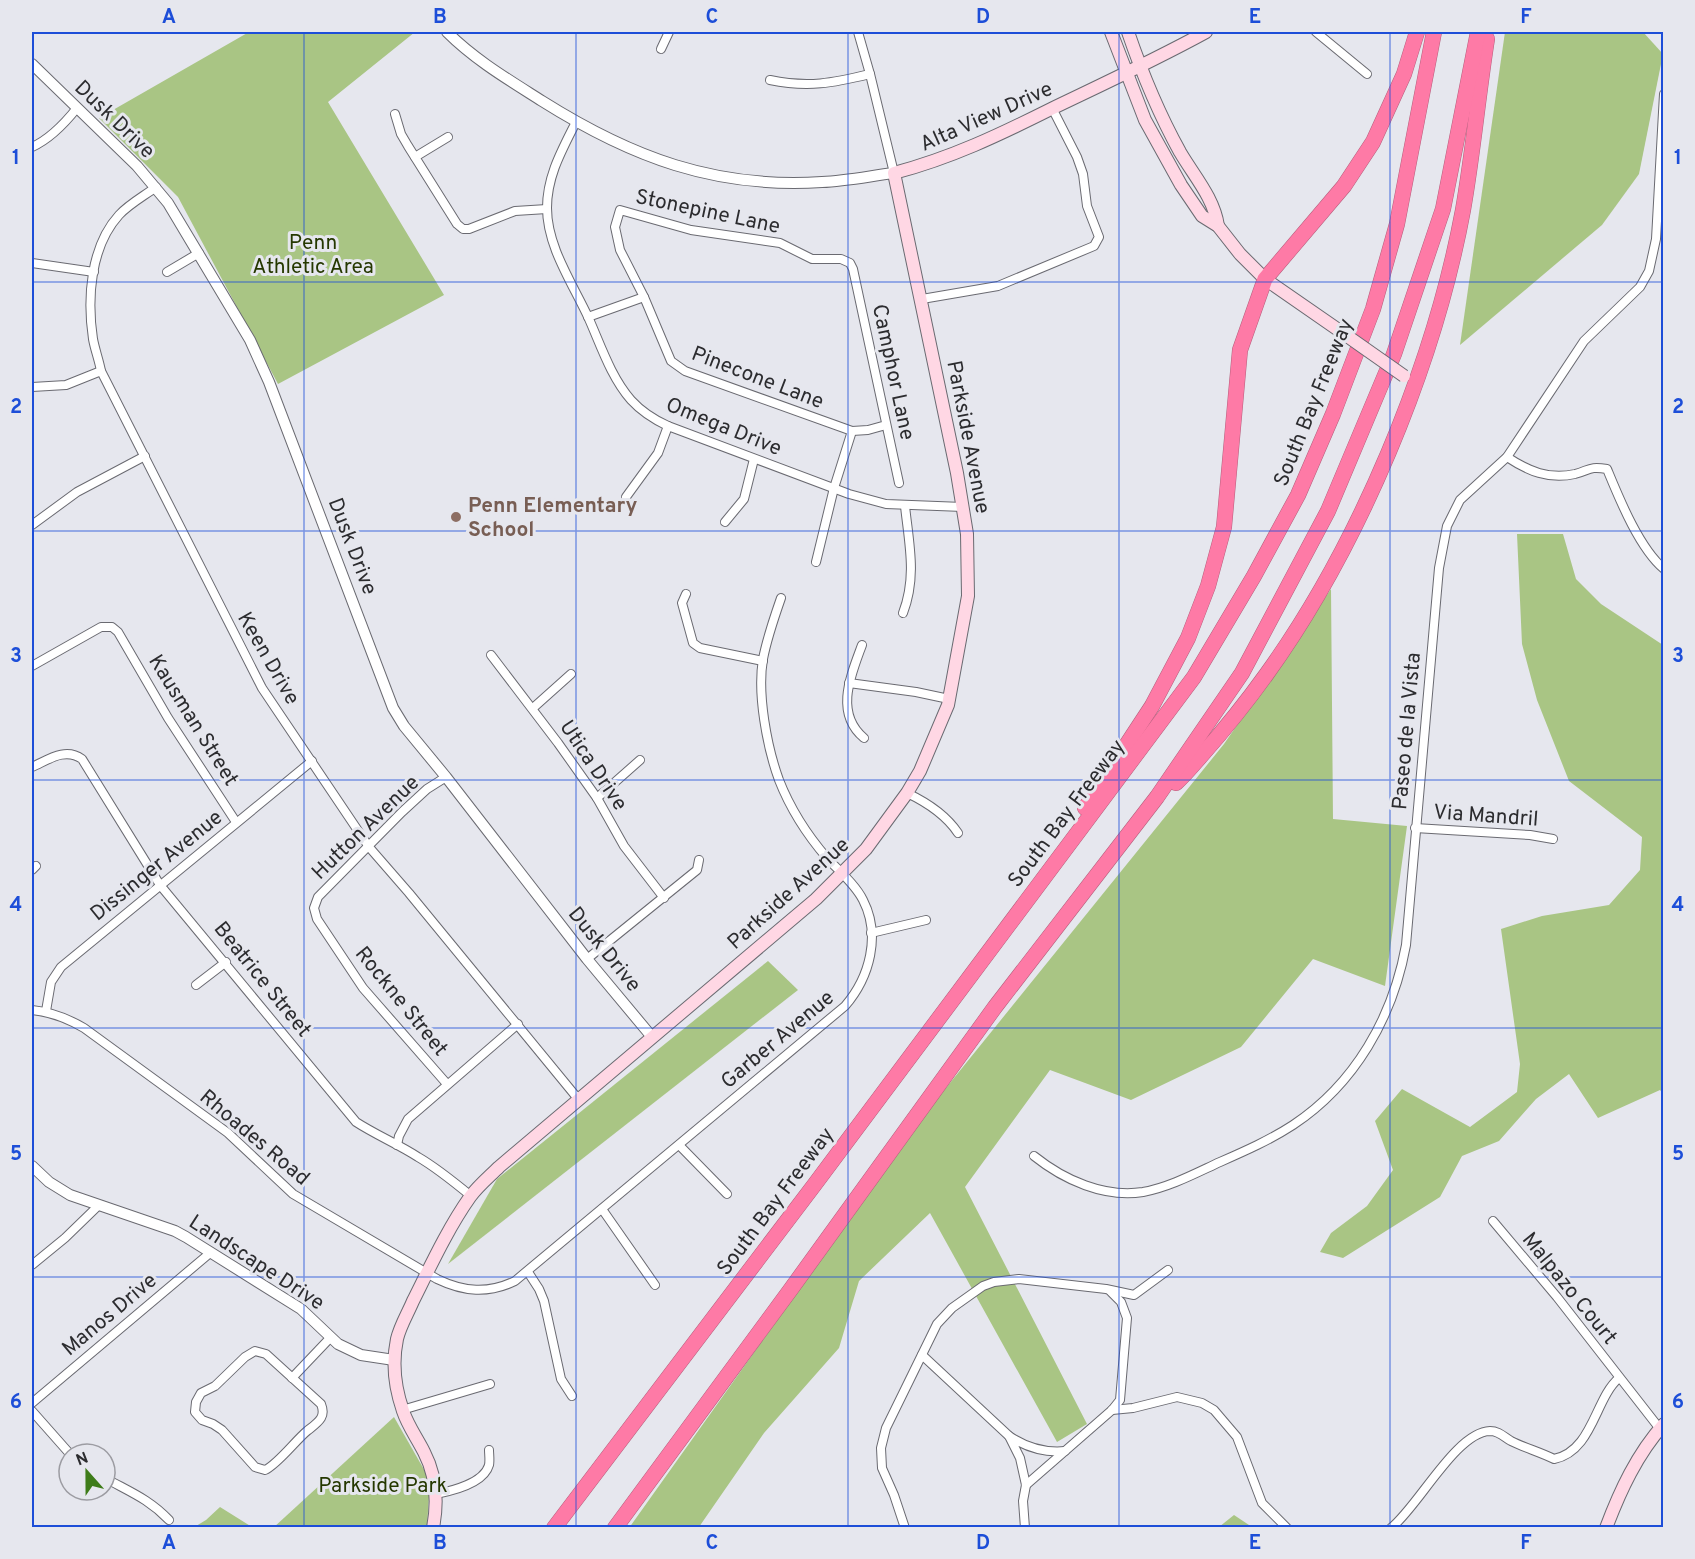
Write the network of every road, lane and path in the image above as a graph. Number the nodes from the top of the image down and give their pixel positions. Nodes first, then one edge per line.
1 (447, 32) edge
2 (669, 32) edge
3 (858, 32) edge
4 (1111, 32) edge
5 (1128, 32) edge
6 (1206, 32) edge
7 (1316, 32) edge
8 (1417, 32) edge
9 (1434, 32) edge
10 (1478, 32) edge
11 (1488, 32) edge
12 (661, 49) dead end
13 (32, 64) edge
14 (1141, 67) junction
15 (870, 74) junction
16 (1126, 74) junction
17 (1367, 74) dead end
18 (770, 80) dead end
19 (1664, 94) edge
20 (77, 108) junction
21 (1052, 108) junction
22 (394, 114) dead end
23 (576, 122) junction
24 (447, 137) dead end
25 (32, 147) edge
26 (415, 158) junction
27 (894, 173) junction
28 (156, 187) junction
29 (547, 209) junction
30 (620, 210) joint
31 (1218, 226) junction
32 (199, 253) junction
33 (32, 263) edge
34 (854, 269) joint
35 (94, 272) junction
36 (167, 272) dead end
37 (1264, 279) junction
38 (644, 297) junction
39 (922, 298) junction
40 (588, 317) junction
41 (101, 370) junction
42 (1410, 380) junction
43 (32, 387) edge
44 (886, 425) junction
45 (668, 426) junction
46 (852, 431) junction
47 (146, 456) junction
48 (1507, 457) junction
49 (754, 459) junction
50 (899, 483) dead end
51 (834, 488) junction
52 (626, 497) dead end
53 (905, 506) junction
54 (963, 507) junction
55 (725, 522) dead end
56 (32, 525) edge
57 (816, 562) dead end
58 (1664, 568) edge
59 (686, 594) dead end
60 (781, 598) dead end
61 (903, 613) dead end
62 (862, 645) dead end
63 (491, 655) dead end
64 (763, 661) junction
65 (32, 666) edge
66 (571, 674) dead end
67 (849, 683) junction
68 (949, 699) junction
69 (533, 708) junction
70 (864, 738) dead end
71 (639, 760) dead end
72 (312, 761) junction
73 (32, 767) edge
74 (446, 777) junction
75 (907, 793) junction
76 (1157, 797) junction
77 (597, 798) junction
78 (236, 822) junction
79 (1415, 828) junction
80 (958, 833) dead end
81 (1553, 839) dead end
82 (369, 847) junction
83 (699, 860) dead end
84 (842, 874) junction
85 (160, 885) junction
86 (664, 898) junction
87 (314, 908) joint
88 (1017, 914) junction
89 (926, 920) dead end
90 (871, 933) junction
91 (587, 959) junction
92 (226, 962) junction
93 (196, 985) dead end
94 (32, 1010) edge
95 (46, 1011) junction
96 (518, 1024) junction
97 (652, 1037) junction
98 (447, 1084) junction
99 (579, 1100) junction
100 (397, 1145) junction
101 (679, 1145) junction
102 (1034, 1156) dead end
103 (32, 1166) edge
104 (727, 1194) dead end
105 (471, 1196) junction
106 (99, 1205) junction
107 (602, 1209) junction
108 (1493, 1221) dead end
109 (210, 1253) junction
110 (32, 1265) edge
111 (1168, 1270) dead end
112 (528, 1272) junction
113 (427, 1273) junction
114 (655, 1285) dead end
115 (1106, 1289) junction
116 (331, 1337) junction
117 (922, 1355) junction
118 (394, 1360) junction
119 (292, 1378) junction
120 (1619, 1378) junction
121 (490, 1384) dead end
122 (572, 1396) dead end
123 (32, 1403) edge
124 (402, 1410) junction
125 (1112, 1410) junction
126 (32, 1411) edge
127 (1662, 1426) edge
128 (1009, 1436) junction
129 (59, 1442) edge
130 (489, 1450) dead end
131 (1065, 1451) junction
132 (117, 1484) edge
133 (1026, 1485) junction
134 (436, 1494) junction
135 (170, 1520) dead end
136 (433, 1527) edge
137 (554, 1527) edge
138 (615, 1527) edge
139 (905, 1527) edge
140 (1025, 1527) edge
141 (1287, 1527) edge
142 (1391, 1527) edge
143 (1606, 1527) edge

1 - 23 street, Alta View Drive
2 - 12 street
3 - 15 street, Parkside Avenue
4 - 16 main road
5 - 14 main road
6 - 14 main road, Alta View Drive
7 - 17 street
8 - 37 highway
9 - 88 highway, South Bay Freeway
10 - 76 highway
11 - 42 highway
13 - 20 street, Dusk Drive
14 - 16 main road, Alta View Drive
14 - 31 main road
15 - 18 street
15 - 27 street, Parkside Avenue
16 - 21 main road, Alta View Drive
16 - 31 main road
19 - 48 street, Paseo de la Vista
20 - 25 street
20 - 28 street, Dusk Drive
21 - 27 main road, Alta View Drive
21 - 39 street
22 - 26 street
23 - 27 street, Alta View Drive
23 - 29 street, Omega Drive
24 - 26 street
26 - 29 street
27 - 39 main road, Parkside Avenue
28 - 32 street, Dusk Drive
28 - 35 street, Keen Drive
29 - 40 street, Omega Drive
30 - 34 street, Stonepine Lane
30 - 38 street, Pinecone Lane
31 - 37 main road
32 - 36 street
32 - 74 street, Dusk Drive
33 - 35 street
34 - 44 street, Camphor Lane
35 - 41 street, Keen Drive
37 - 42 main road, bridge
37 - 88 highway
38 - 40 street
38 - 46 street, Pinecone Lane
39 - 54 main road, Parkside Avenue
40 - 45 street, Omega Drive
41 - 43 street
41 - 47 street, Keen Drive
42 - 76 highway
44 - 46 street, Pinecone Lane
44 - 50 street, Camphor Lane
45 - 49 street, Omega Drive
45 - 52 street
46 - 51 street
47 - 56 street
47 - 72 street, Keen Drive
48 - 58 street
48 - 79 street, Paseo de la Vista
49 - 51 street, Omega Drive
49 - 55 street
51 - 53 street, Omega Drive
51 - 57 street
53 - 54 street, Omega Drive
53 - 61 street
54 - 68 main road, Parkside Avenue
59 - 64 street
60 - 64 street, Garber Avenue
62 - 67 street
63 - 69 street, Utica Drive
64 - 84 street, Garber Avenue
65 - 78 street, Kausman Street
66 - 69 street
67 - 68 street
67 - 70 street
68 - 75 main road, Parkside Avenue
69 - 77 street, Utica Drive
71 - 77 street
72 - 78 street, Dissinger Avenue
72 - 82 street, Keen Drive
73 - 85 street, Beatrice Street
74 - 82 street, Hutton Avenue
74 - 91 street, Dusk Drive
75 - 80 street
75 - 84 main road, Parkside Avenue
76 - 138 highway
77 - 86 street, Utica Drive
78 - 85 street, Dissinger Avenue
79 - 81 street, Via Mandril
79 - 102 street, Paseo de la Vista
82 - 87 street, Hutton Avenue
82 - 96 street, Keen Drive
83 - 86 street
84 - 90 street, Garber Avenue
84 - 97 main road, Parkside Avenue
85 - 92 street, Beatrice Street
85 - 95 street, Dissinger Avenue
86 - 91 street
87 - 98 street, Rockne Street
88 - 137 highway, South Bay Freeway
89 - 90 street
90 - 101 street, Garber Avenue
91 - 97 street, Dusk Drive
92 - 93 street
92 - 100 street, Beatrice Street
94 - 95 street, Rhoades Road
95 - 113 street, Rhoades Road
96 - 98 street
96 - 99 street, Keen Drive
97 - 99 main road, Parkside Avenue
98 - 100 street
99 - 105 main road, Parkside Avenue
100 - 105 street, Beatrice Street
101 - 104 street
101 - 107 street, Garber Avenue
103 - 106 street, Landscape Drive
105 - 113 main road, Parkside Avenue
106 - 109 street, Landscape Drive
106 - 110 street
107 - 112 street, Garber Avenue
107 - 114 street
108 - 120 street, Malpazo Court
109 - 116 street, Landscape Drive
109 - 123 street, Manos Drive
111 - 115 street
112 - 113 street, Garber Avenue
112 - 122 street
113 - 118 main road, Parkside Avenue
115 - 117 street
115 - 125 street
116 - 118 street, Landscape Drive
116 - 119 street
117 - 128 street
117 - 139 street
118 - 124 main road, Parkside Avenue
119 - 119 street
120 - 127 street, Malpazo Court
120 - 142 street
121 - 124 street
124 - 134 main road, Parkside Avenue
125 - 131 street
125 - 141 street
126 - 129 street
127 - 143 main road
128 - 131 street
128 - 133 street
130 - 134 street
131 - 133 street
132 - 135 street
133 - 140 street
134 - 136 main road, Parkside Avenue

